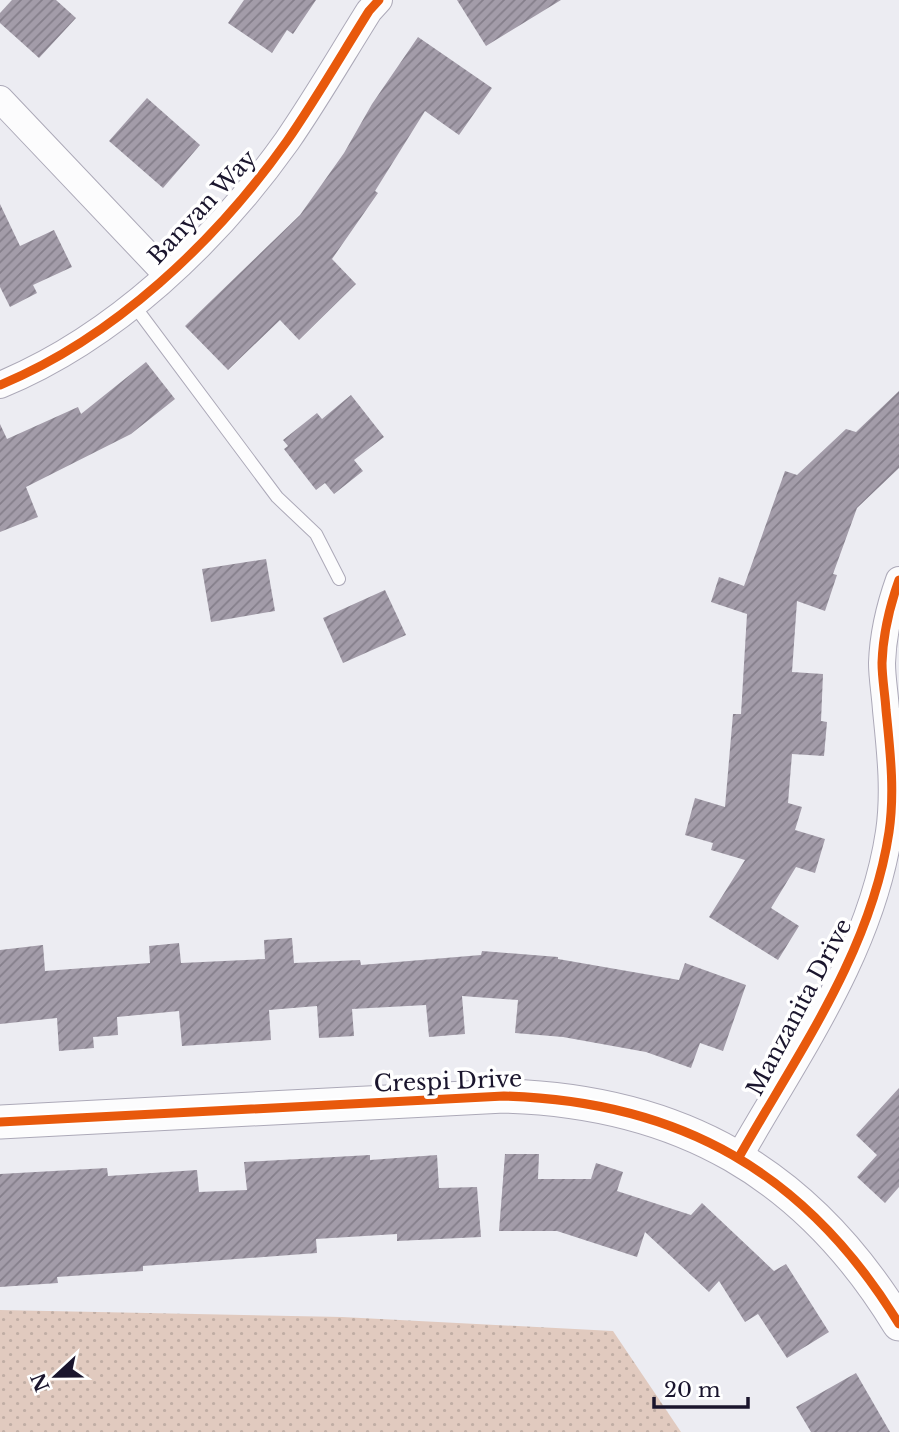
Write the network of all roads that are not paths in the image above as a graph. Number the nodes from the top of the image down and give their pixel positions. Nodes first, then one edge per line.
1 (379, 0) edge
2 (0, 99) edge
3 (167, 275) junction
4 (133, 304) junction
5 (0, 386) edge
6 (339, 579) dead end
7 (899, 580) edge
8 (894, 830) edge
9 (0, 1122) edge
10 (739, 1157) junction
11 (899, 1324) edge

1 - 3 street, Banyan Way
2 - 3 street
3 - 4 street, Banyan Way
4 - 5 street, Banyan Way
4 - 6 lane
7 - 8 street, Manzanita Drive
8 - 10 street, Manzanita Drive
9 - 10 street, Crespi Drive
10 - 11 street, Crespi Drive

